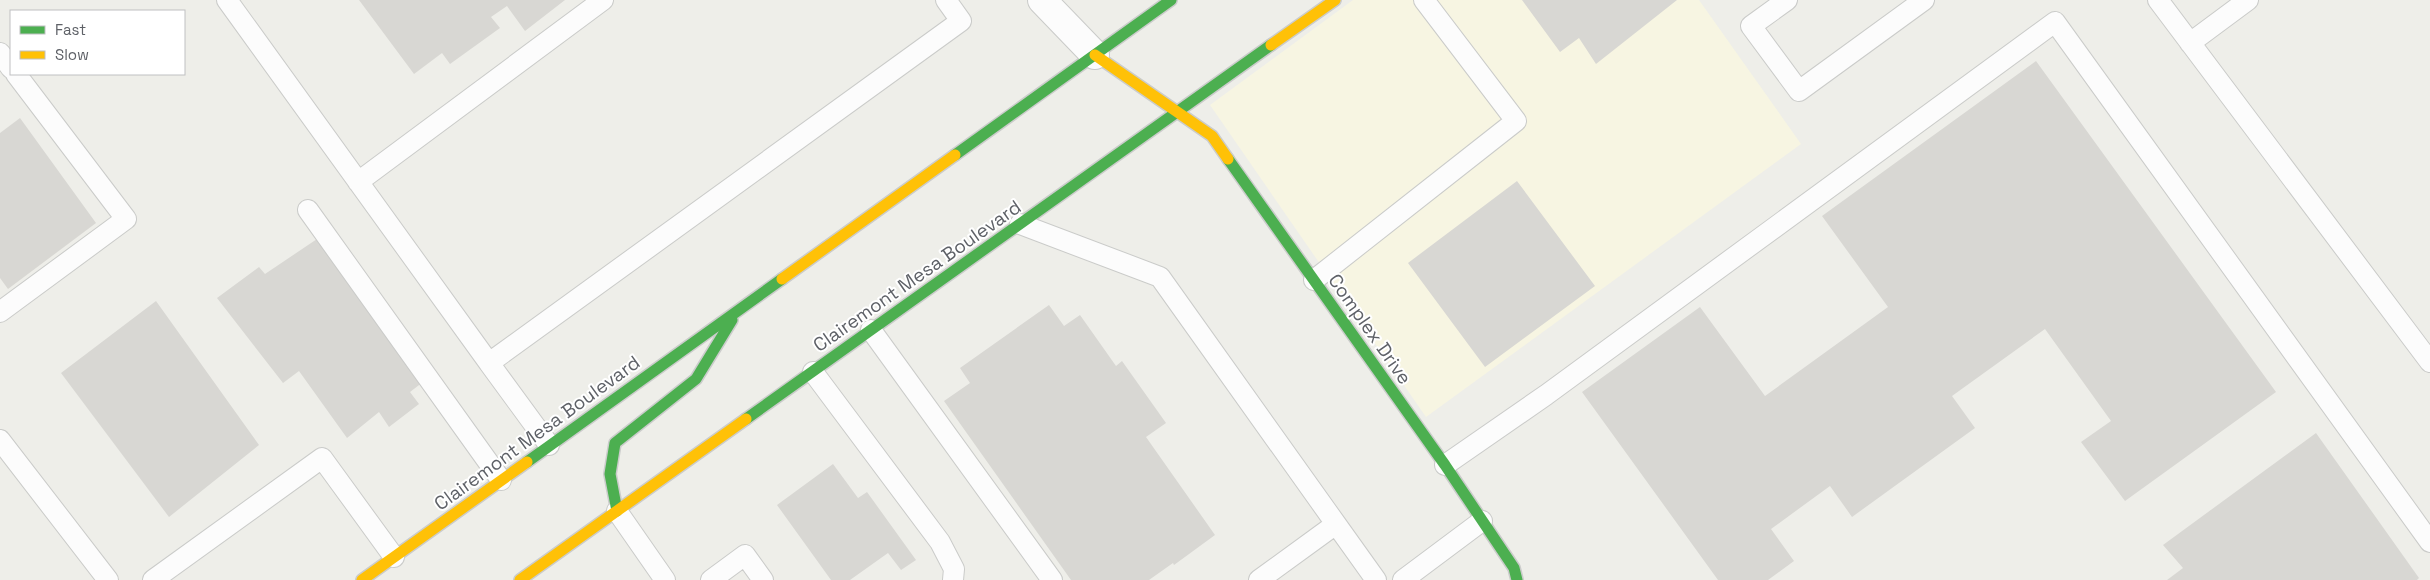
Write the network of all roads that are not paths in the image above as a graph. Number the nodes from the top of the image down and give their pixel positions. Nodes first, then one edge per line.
1 (227, 0) edge
2 (603, 0) edge
3 (946, 0) edge
4 (1042, 0) edge
5 (1171, 0) edge
6 (1335, 0) edge
7 (1424, 0) edge
8 (1787, 0) edge
9 (1924, 0) edge
10 (2158, 0) edge
11 (2248, 0) edge
12 (2190, 43) junction
13 (0, 53) edge
14 (1095, 55) junction
15 (10, 67) edge
16 (17, 75) edge
17 (1179, 111) junction
18 (358, 182) junction
19 (308, 210) dead end
20 (1020, 224) junction
21 (1314, 280) junction
22 (738, 310) junction
23 (0, 312) edge
24 (871, 330) junction
25 (2430, 362) edge
26 (489, 363) junction
27 (813, 372) junction
28 (0, 440) edge
29 (549, 446) junction
30 (1445, 465) junction
31 (501, 480) junction
32 (617, 511) junction
33 (1482, 521) junction
34 (1336, 524) junction
35 (2430, 542) edge
36 (394, 557) junction
37 (108, 580) edge
38 (153, 580) edge
39 (362, 580) edge
40 (520, 580) edge
41 (666, 580) edge
42 (710, 580) edge
43 (763, 580) edge
44 (953, 580) edge
45 (1052, 580) edge
46 (1259, 580) edge
47 (1376, 580) edge
48 (1403, 580) edge
49 (1517, 580) edge

1 - 18 lane
2 - 18 lane
3 - 26 lane
4 - 14 street
5 - 14 main road, Clairemont Mesa Boulevard
6 - 17 main road, Clairemont Mesa Boulevard
7 - 21 lane
8 - 9 lane
10 - 12 lane
11 - 12 lane
12 - 25 lane
13 - 15 lane
14 - 17 main road, Complex Drive
14 - 22 main road, Clairemont Mesa Boulevard
16 - 23 lane
17 - 20 main road, Clairemont Mesa Boulevard
17 - 21 main road, Complex Drive
18 - 26 lane
19 - 31 lane
20 - 24 main road, Clairemont Mesa Boulevard
20 - 34 lane
21 - 30 main road, Complex Drive
22 - 29 main road, Clairemont Mesa Boulevard
22 - 32 main road
24 - 27 main road, Clairemont Mesa Boulevard
24 - 45 lane
26 - 29 lane
27 - 32 main road, Clairemont Mesa Boulevard
27 - 44 lane
28 - 37 lane
29 - 31 main road, Clairemont Mesa Boulevard
30 - 33 main road, Complex Drive
30 - 35 lane
31 - 36 main road, Clairemont Mesa Boulevard
32 - 40 main road, Clairemont Mesa Boulevard
32 - 41 lane
33 - 48 lane
33 - 49 main road, Complex Drive
34 - 46 lane
34 - 47 lane
36 - 38 lane
36 - 39 main road, Clairemont Mesa Boulevard
42 - 43 lane

